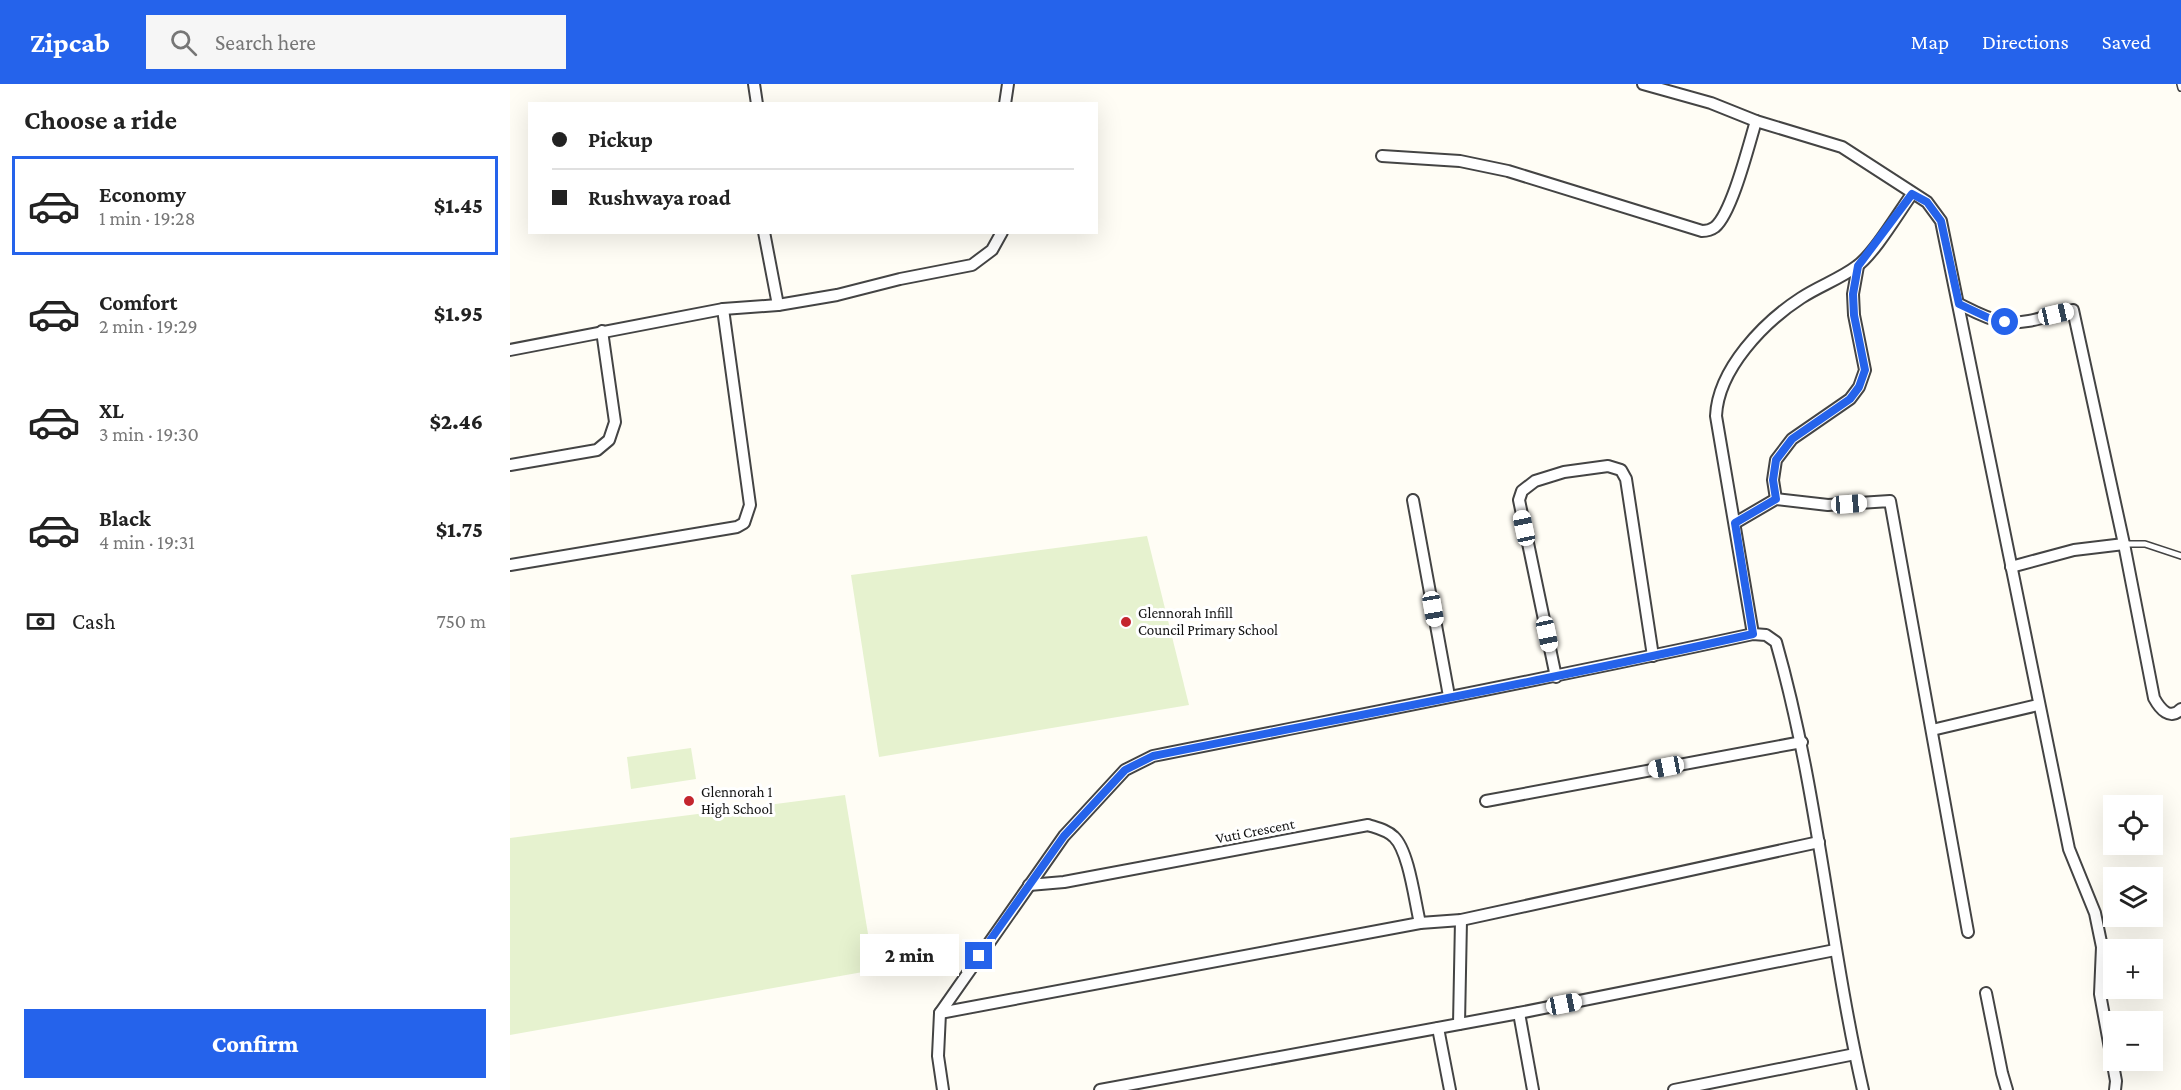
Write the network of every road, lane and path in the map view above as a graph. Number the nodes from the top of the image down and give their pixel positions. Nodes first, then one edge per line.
1 (754, 84) edge
2 (1008, 84) edge
3 (1643, 84) edge
4 (757, 102) edge
5 (1005, 102) edge
6 (1756, 121) junction
7 (1382, 156) dead end
8 (1912, 194) junction
9 (764, 234) edge
10 (1001, 234) edge
11 (1858, 266) junction
12 (1959, 304) junction
13 (778, 305) junction
14 (723, 309) junction
15 (602, 331) junction
16 (510, 350) edge
17 (510, 465) edge
18 (1776, 499) junction
19 (1413, 500) dead end
20 (1735, 523) junction
21 (2124, 544) junction
22 (2181, 556) edge
23 (510, 565) edge
24 (2011, 567) junction
25 (1753, 634) junction
26 (1653, 656) junction
27 (1556, 677) junction
28 (1449, 696) junction
29 (2038, 705) junction
30 (2181, 710) edge
31 (1932, 730) junction
32 (1802, 742) junction
33 (1486, 801) dead end
34 (1819, 842) junction
35 (1029, 885) junction
36 (1461, 920) junction
37 (1420, 923) junction
38 (1968, 932) dead end
39 (1835, 950) junction
40 (1986, 993) dead end
41 (940, 1012) junction
42 (1519, 1013) junction
43 (1459, 1024) junction
44 (1438, 1028) junction
45 (1855, 1054) junction
46 (944, 1090) edge
47 (1100, 1090) edge
48 (1450, 1090) edge
49 (1533, 1090) edge
50 (1674, 1090) edge
51 (1863, 1090) edge
52 (2007, 1090) edge
53 (2115, 1090) edge

1 - 4 street
2 - 5 street
3 - 6 street
6 - 7 street
6 - 8 street
8 - 11 street
8 - 12 street
9 - 13 street
10 - 13 street
11 - 18 street
11 - 20 street
12 - 21 street
12 - 24 street
13 - 14 street
14 - 15 street
14 - 23 street
15 - 16 street
15 - 17 street
18 - 20 street
18 - 31 street
19 - 28 street
20 - 25 street
21 - 22 lane
21 - 24 street
21 - 30 street
24 - 29 street
25 - 26 street
25 - 32 street
26 - 27 street
26 - 27 street
27 - 28 street
28 - 35 street
29 - 31 street
29 - 53 street
31 - 38 street
32 - 33 street
32 - 34 street
34 - 36 street
34 - 39 street
35 - 37 street, Vuti Crescent
35 - 41 street
36 - 37 street
36 - 43 street
37 - 41 street
39 - 42 street
39 - 45 street
40 - 52 street
41 - 46 street
42 - 43 street
42 - 49 street
43 - 44 street
44 - 47 street
44 - 48 street
45 - 50 street
45 - 51 street

